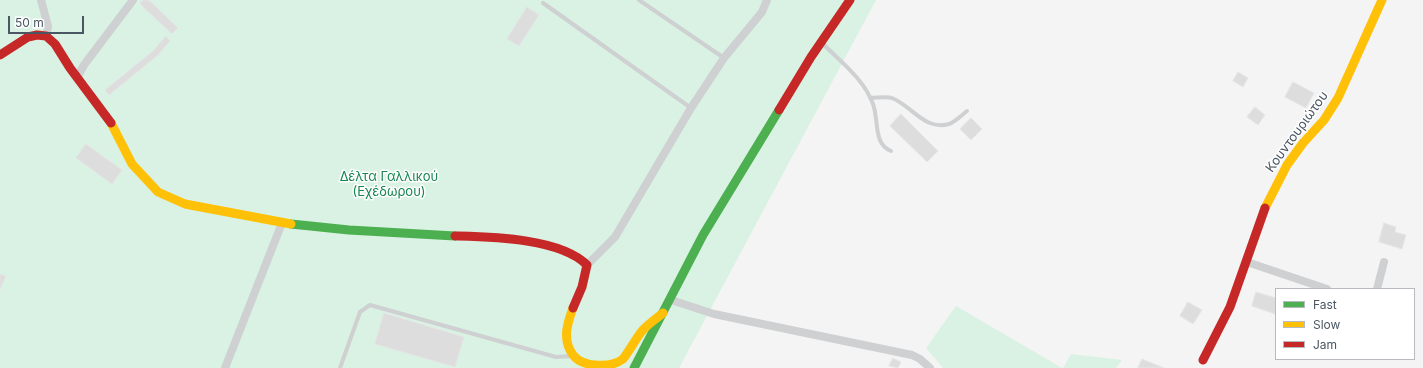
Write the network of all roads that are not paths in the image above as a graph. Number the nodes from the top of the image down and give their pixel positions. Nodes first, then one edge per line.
1 (40, 0) edge
2 (133, 0) edge
3 (639, 0) edge
4 (767, 0) edge
5 (850, 0) edge
6 (1382, 0) edge
7 (544, 3) dead end
8 (46, 36) junction
9 (821, 42) junction
10 (0, 55) edge
11 (724, 58) junction
12 (77, 78) junction
13 (870, 98) junction
14 (691, 108) junction
15 (967, 111) dead end
16 (891, 151) dead end
17 (282, 223) junction
18 (1247, 262) junction
19 (1384, 262) dead end
20 (587, 265) junction
21 (1324, 288) edge
22 (1377, 288) edge
23 (671, 300) junction
24 (663, 313) junction
25 (574, 356) junction
26 (1203, 360) dead end
27 (226, 368) edge
28 (340, 368) edge
29 (634, 368) edge
30 (930, 368) edge

1 - 8 street
2 - 12 street
3 - 11 lane
4 - 11 street
5 - 9 street
6 - 18 street, Κουντουριώτου
7 - 14 lane
8 - 10 street
8 - 12 street
9 - 13 lane
9 - 23 street
11 - 14 street
12 - 17 street
13 - 15 lane
13 - 16 lane
14 - 20 street
17 - 20 street
17 - 27 street
18 - 21 street
18 - 26 street, Κουντουριώτου
19 - 22 street
20 - 25 street
23 - 24 street
23 - 30 street
24 - 25 street
24 - 29 street
25 - 28 lane

